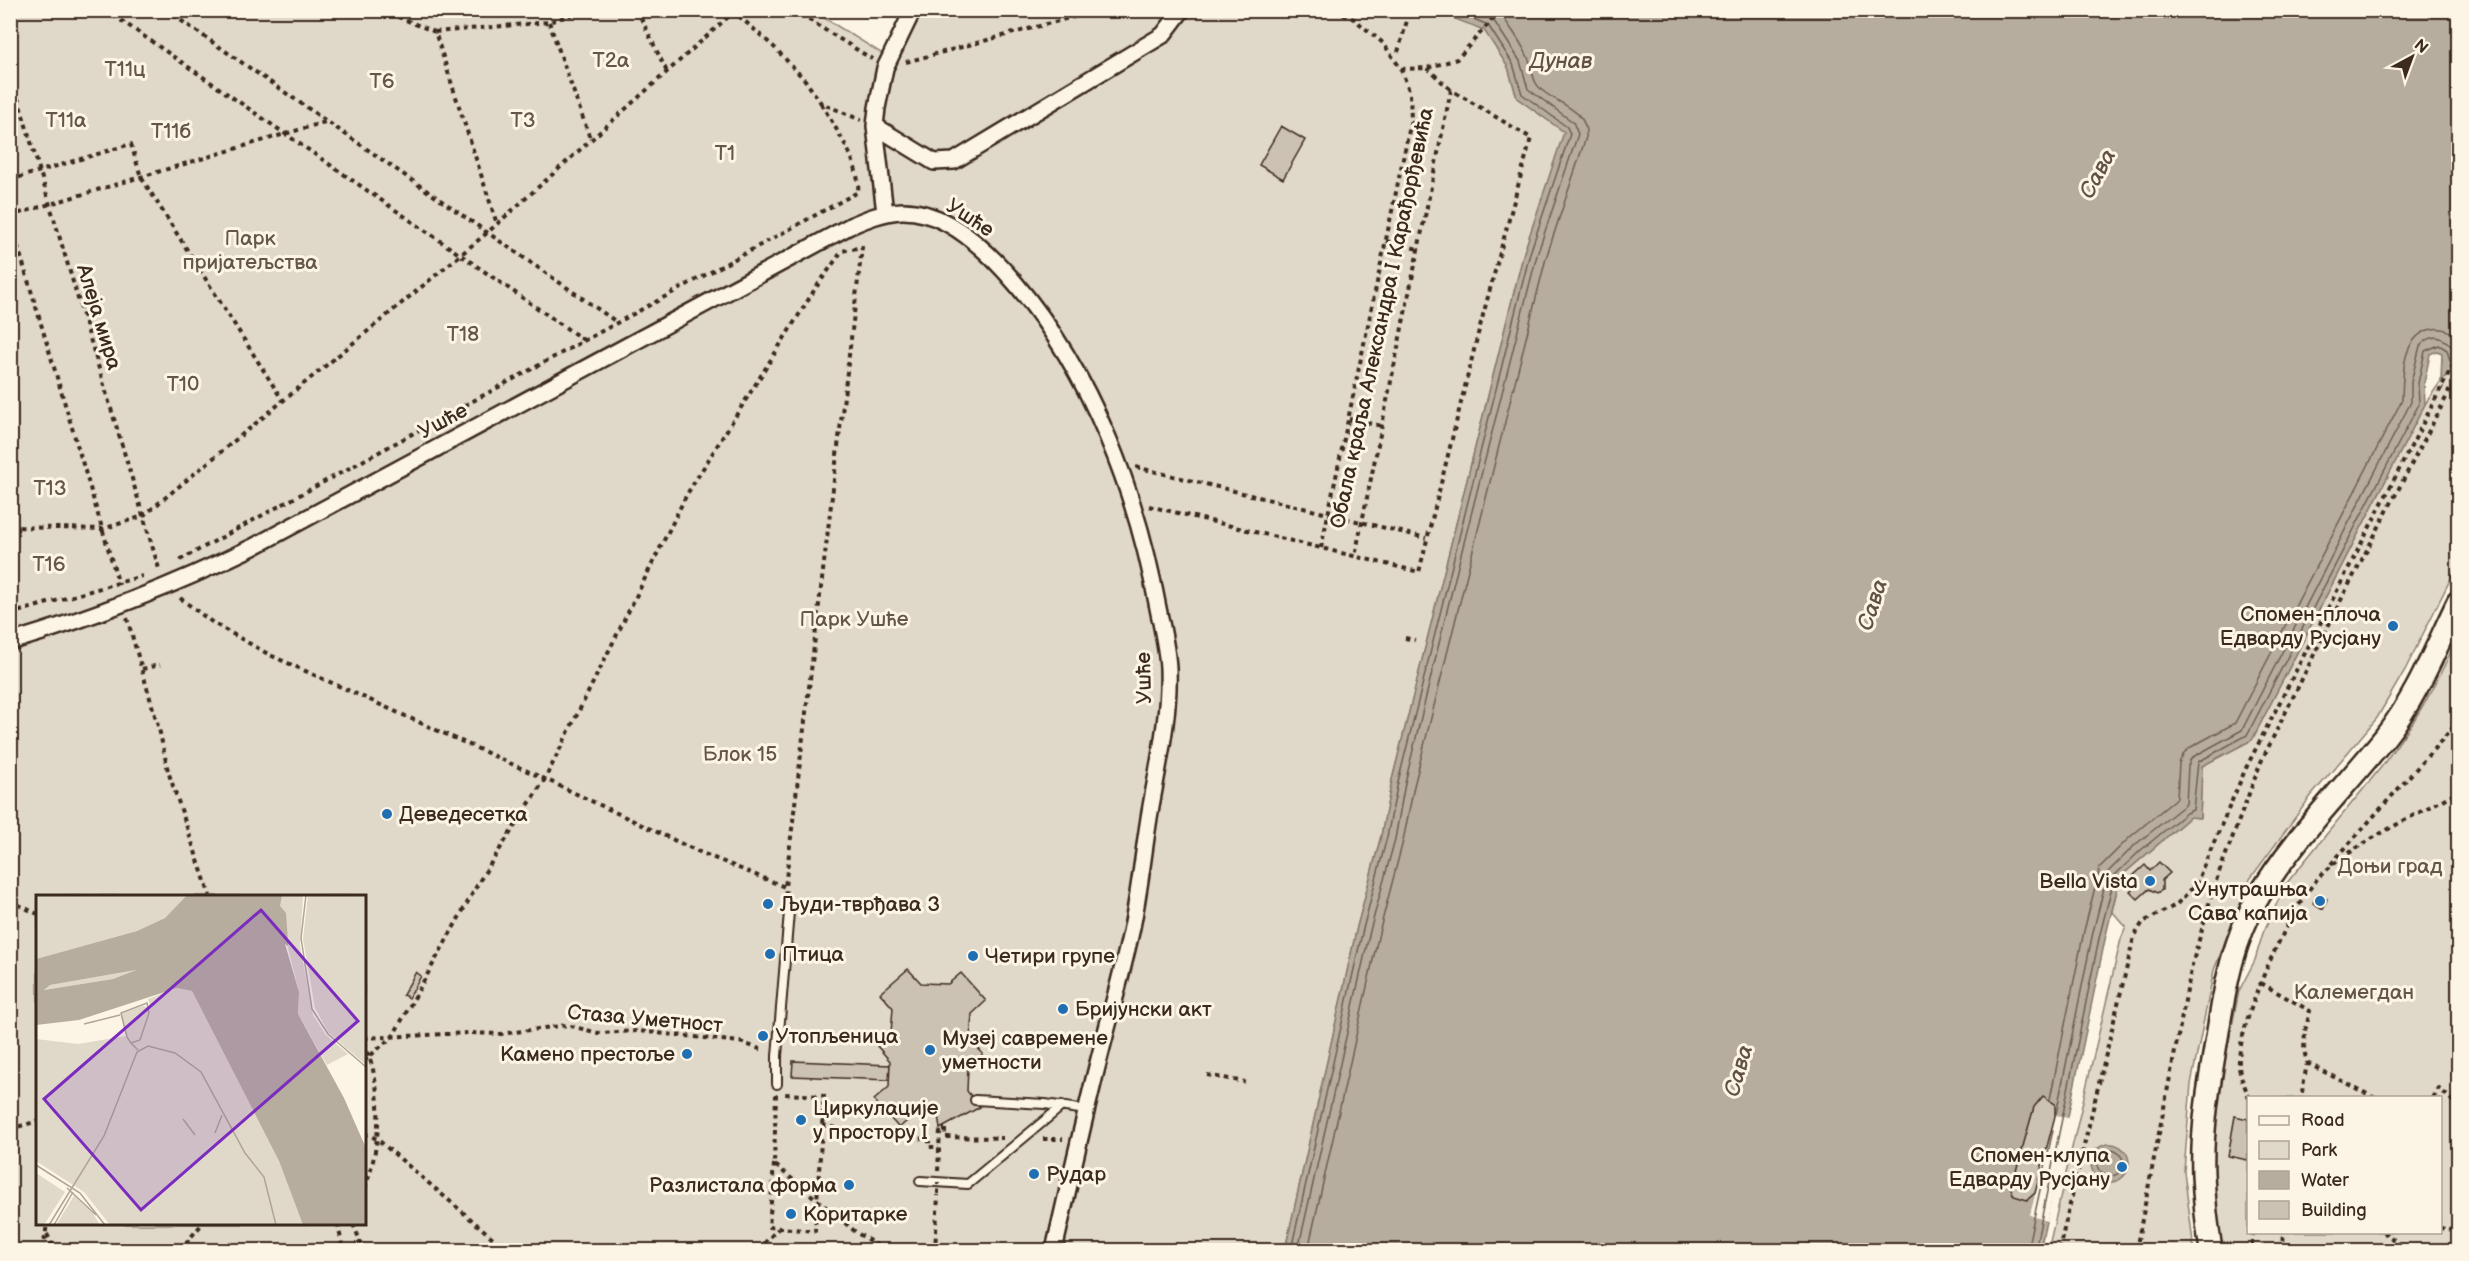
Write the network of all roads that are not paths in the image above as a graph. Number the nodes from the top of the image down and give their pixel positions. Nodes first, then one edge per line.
1 (913, 10) edge
2 (1182, 10) edge
3 (875, 126) junction
4 (885, 213) junction
5 (2458, 602) edge
6 (10, 642) edge
7 (789, 912) road end
8 (777, 1084) road end
9 (975, 1100) dead end
10 (1062, 1106) junction
11 (1086, 1110) junction
12 (920, 1181) dead end
13 (1054, 1251) edge
14 (2211, 1251) edge

1 - 3 street
2 - 3 street
3 - 4 street
4 - 6 street, Ушће
4 - 11 street, Ушће
5 - 14 main road
7 - 8 lane
9 - 10 lane
10 - 11 lane
10 - 12 lane
11 - 13 street, Ушће

